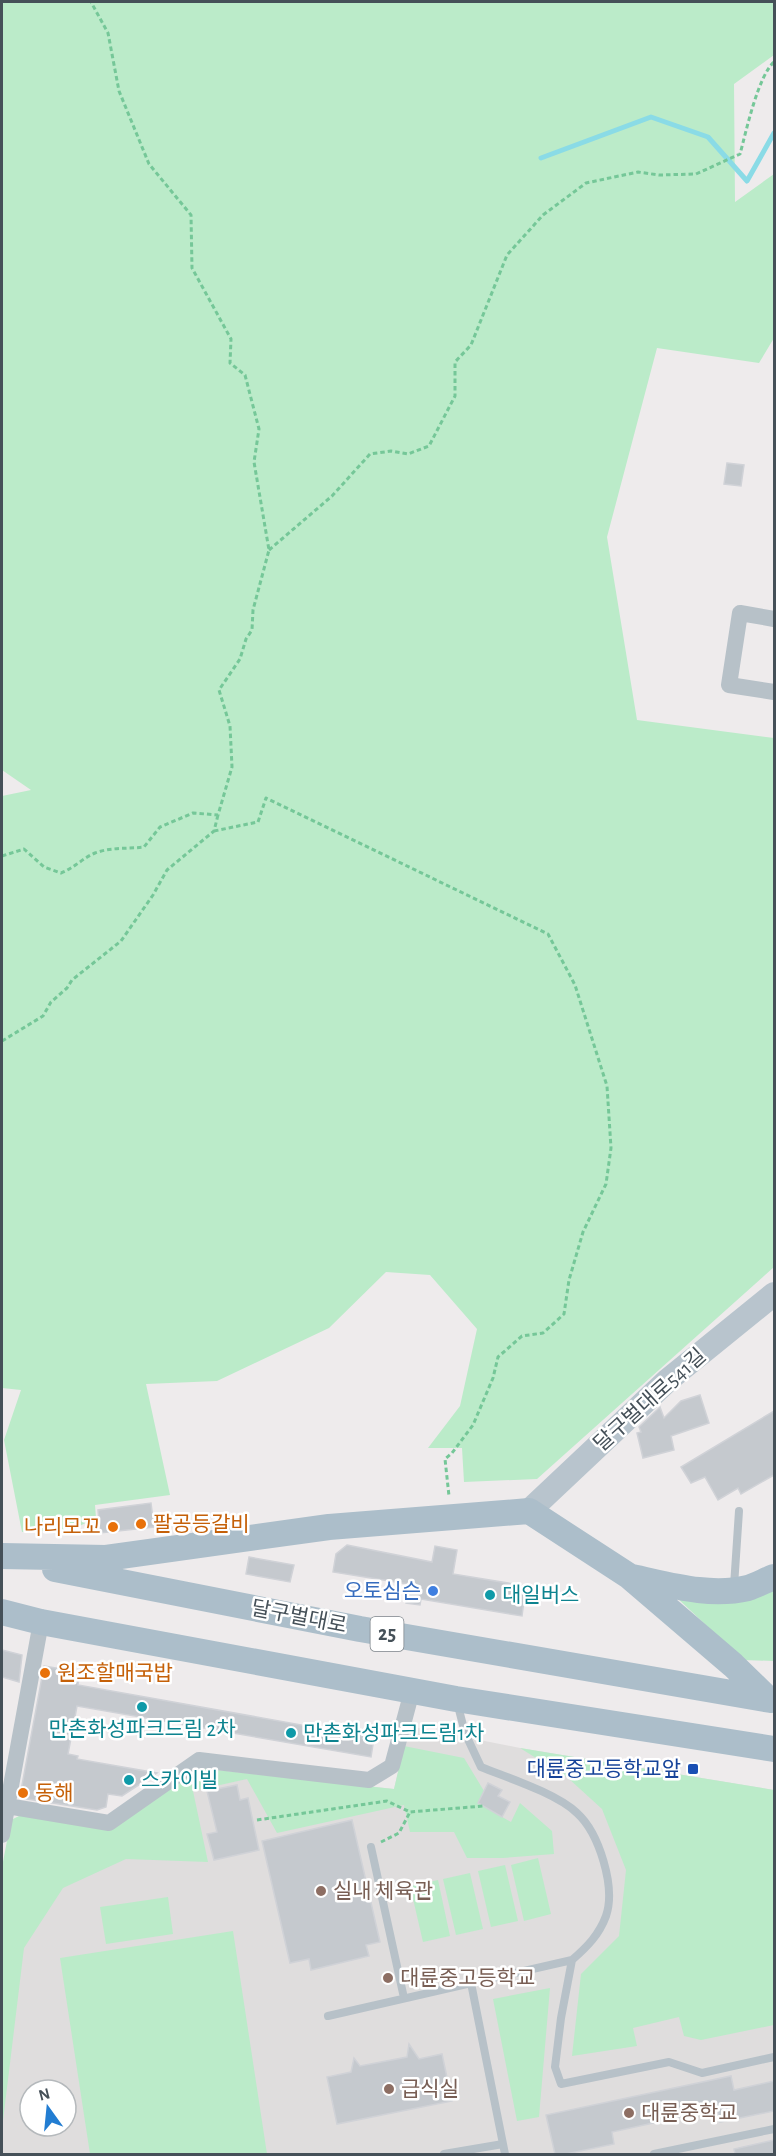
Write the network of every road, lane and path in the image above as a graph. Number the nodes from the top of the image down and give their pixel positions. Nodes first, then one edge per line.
1 (92, 2) edge
2 (774, 62) edge
3 (269, 550) junction
4 (774, 619) edge
5 (774, 692) edge
6 (218, 815) junction
7 (214, 831) junction
8 (2, 856) edge
9 (2, 1041) edge
10 (774, 1294) edge
11 (530, 1510) junction
12 (739, 1511) dead end
13 (451, 1516) junction
14 (2, 1557) edge
15 (628, 1576) junction
16 (774, 1577) edge
17 (733, 1590) junction
18 (2, 1612) edge
19 (41, 1622) junction
20 (412, 1691) junction
21 (456, 1699) junction
22 (771, 1700) edge
23 (774, 1749) edge
24 (7, 1806) junction
25 (483, 1806) dead end
26 (410, 1812) junction
27 (257, 1820) dead end
28 (2, 1835) edge
29 (371, 1847) joint
30 (572, 1960) junction
31 (471, 1983) junction
32 (404, 1998) junction
33 (328, 2016) dead end
34 (774, 2057) edge
35 (774, 2128) edge
36 (503, 2144) junction
37 (687, 2151) edge
38 (444, 2154) edge
39 (505, 2154) edge
40 (654, 2154) edge

1 - 3 path
2 - 3 path
3 - 6 path
4 - 5 street
6 - 7 path
6 - 8 path
7 - 9 path
7 - 13 path
10 - 11 street, 달구벌대로541길
11 - 13 main road
11 - 15 main road
12 - 17 lane
13 - 14 main road
14 - 22 main road, 달구벌대로 / 25
15 - 17 main road
15 - 22 main road
16 - 17 main road
18 - 19 main road
19 - 20 main road
19 - 24 street
20 - 21 main road
20 - 24 street
21 - 23 main road
21 - 30 lane
24 - 28 street
25 - 26 path
26 - 27 path
26 - 29 path
29 - 32 lane
30 - 31 lane
30 - 34 lane
31 - 32 lane
31 - 36 lane
32 - 33 lane
35 - 37 lane
36 - 38 lane
36 - 39 lane
37 - 40 lane

